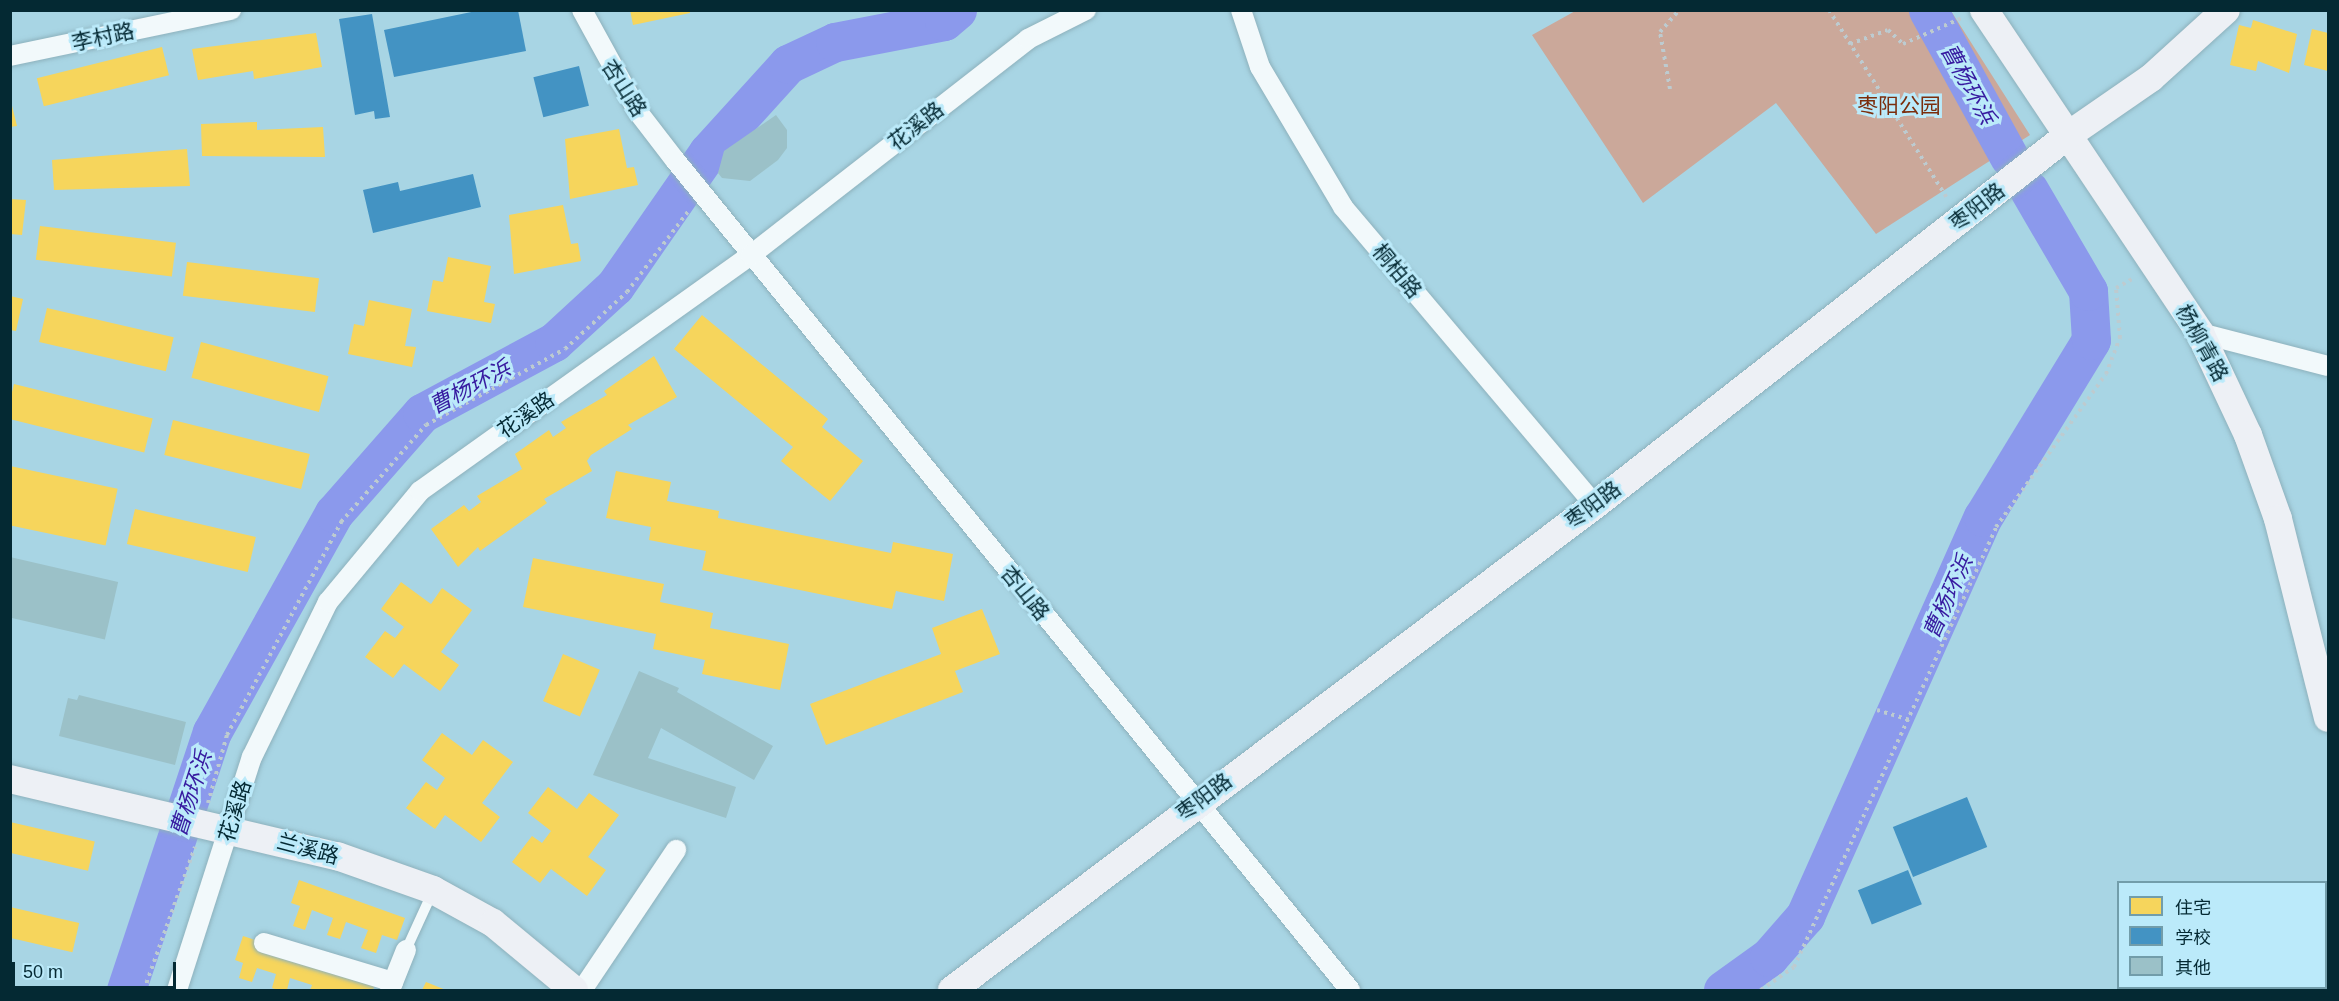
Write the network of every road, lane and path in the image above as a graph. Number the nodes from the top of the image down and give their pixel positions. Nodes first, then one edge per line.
1 (231, 10) edge
2 (582, 10) edge
3 (1086, 10) edge
4 (1241, 10) edge
5 (1679, 10) edge
6 (1829, 10) edge
7 (1984, 10) edge
8 (2226, 10) edge
9 (1948, 24) dead end
10 (1850, 44) junction
11 (10, 56) edge
12 (1670, 89) dead end
13 (2067, 136) junction
14 (1961, 219) junction
15 (751, 255) junction
16 (2155, 265) junction
17 (2200, 333) junction
18 (2328, 366) edge
19 (1595, 505) junction
20 (1876, 711) dead end
21 (2328, 718) edge
22 (1908, 719) junction
23 (10, 779) edge
24 (1195, 804) junction
25 (203, 822) junction
26 (230, 829) junction
27 (676, 850) dead end
28 (433, 890) junction
29 (264, 943) dead end
30 (406, 950) joint
31 (392, 986) edge
32 (144, 990) edge
33 (177, 990) edge
34 (574, 990) edge
35 (582, 990) edge
36 (952, 990) edge
37 (1350, 990) edge
38 (1761, 990) edge

1 - 11 street, 李村路
2 - 15 street, 杏山路
3 - 15 street, 花溪路
4 - 19 street, 桐柏路
5 - 12 path
6 - 10 path
7 - 13 street, 杨柳青路
8 - 13 street, 枣阳路
9 - 10 path
10 - 14 path
13 - 14 street, 枣阳路
13 - 16 street, 杨柳青路
14 - 19 street, 枣阳路
15 - 24 street, 杏山路
15 - 26 street, 花溪路
16 - 17 street, 杨柳青路
16 - 22 path
17 - 18 street
17 - 21 street, 杨柳青路
19 - 24 street, 枣阳路
20 - 22 path
22 - 38 path
23 - 25 street, 兰溪路
24 - 36 street, 枣阳路
24 - 37 street, 杏山路
25 - 26 street, 兰溪路
25 - 32 path
26 - 28 street, 兰溪路
26 - 33 street, 花溪路
27 - 35 street
28 - 30 lane
28 - 34 street, 兰溪路
29 - 31 street
30 - 31 street

